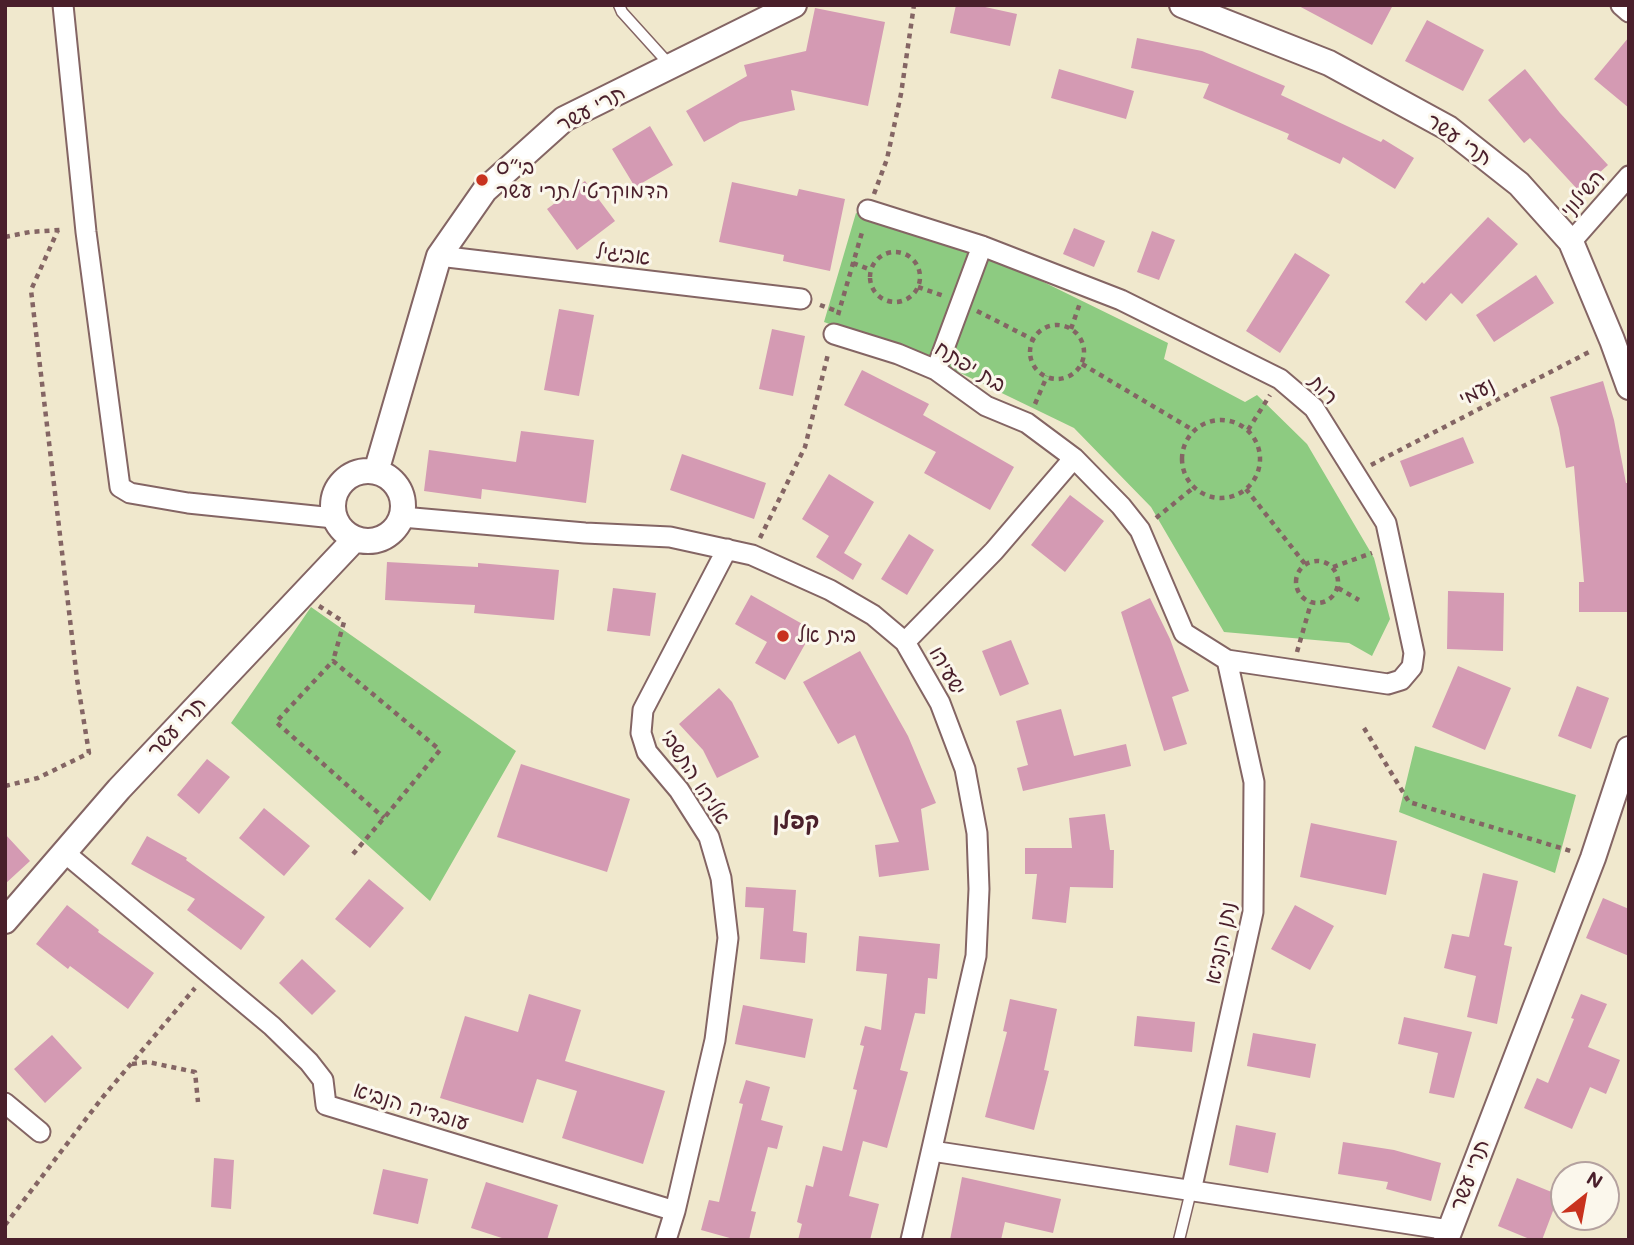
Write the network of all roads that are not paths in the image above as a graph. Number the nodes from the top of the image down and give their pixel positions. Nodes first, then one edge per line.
1 (64, 5) edge
2 (619, 5) edge
3 (794, 5) edge
4 (1620, 5) edge
5 (1187, 6) edge
6 (1629, 12) edge
7 (671, 67) junction
8 (1629, 176) edge
9 (868, 210) road end
10 (1571, 242) junction
11 (982, 246) junction
12 (439, 256) junction
13 (801, 299) dead end
14 (834, 334) road end
15 (936, 370) junction
16 (1629, 387) edge
17 (1074, 458) junction
18 (376, 472) junction
19 (402, 517) junction
20 (334, 518) junction
21 (355, 539) junction
22 (727, 549) junction
23 (905, 642) junction
24 (1227, 660) junction
25 (1629, 749) edge
26 (65, 853) junction
27 (5, 921) edge
28 (5, 1103) edge
29 (40, 1132) dead end
30 (932, 1151) junction
31 (1191, 1191) junction
32 (675, 1211) junction
33 (1447, 1235) edge
34 (666, 1240) edge
35 (911, 1240) edge
36 (1179, 1240) edge

1 - 20 street
2 - 7 lane
3 - 7 street, תרי עשר
4 - 6 street
5 - 10 street, תרי עשר
7 - 12 street, תרי עשר
8 - 10 street, השילוני
9 - 11 street, רות
10 - 16 street, תרי עשר
11 - 15 street
11 - 24 street, רות
12 - 13 street, אביגיל
12 - 18 street, תרי עשר
14 - 15 street, בת יפתח
15 - 17 street, בת יפתח
17 - 23 street
17 - 24 street, בת יפתח
18 - 19 street
18 - 20 street
19 - 21 street
19 - 22 street, ישעיהו
20 - 21 street
21 - 26 street, תרי עשר
22 - 23 street, ישעיהו
22 - 32 street, אליהו התשבי
23 - 30 street, ישעיהו
24 - 31 street, נתן הנביא
25 - 33 street, תרי עשר
26 - 27 street, תרי עשר
26 - 32 street, עובדיה הנביא
28 - 29 street
30 - 31 street, תרי עשר
30 - 35 street, ישעיהו
31 - 33 street, תרי עשר
31 - 36 lane
32 - 34 street, אליהו התשבי

